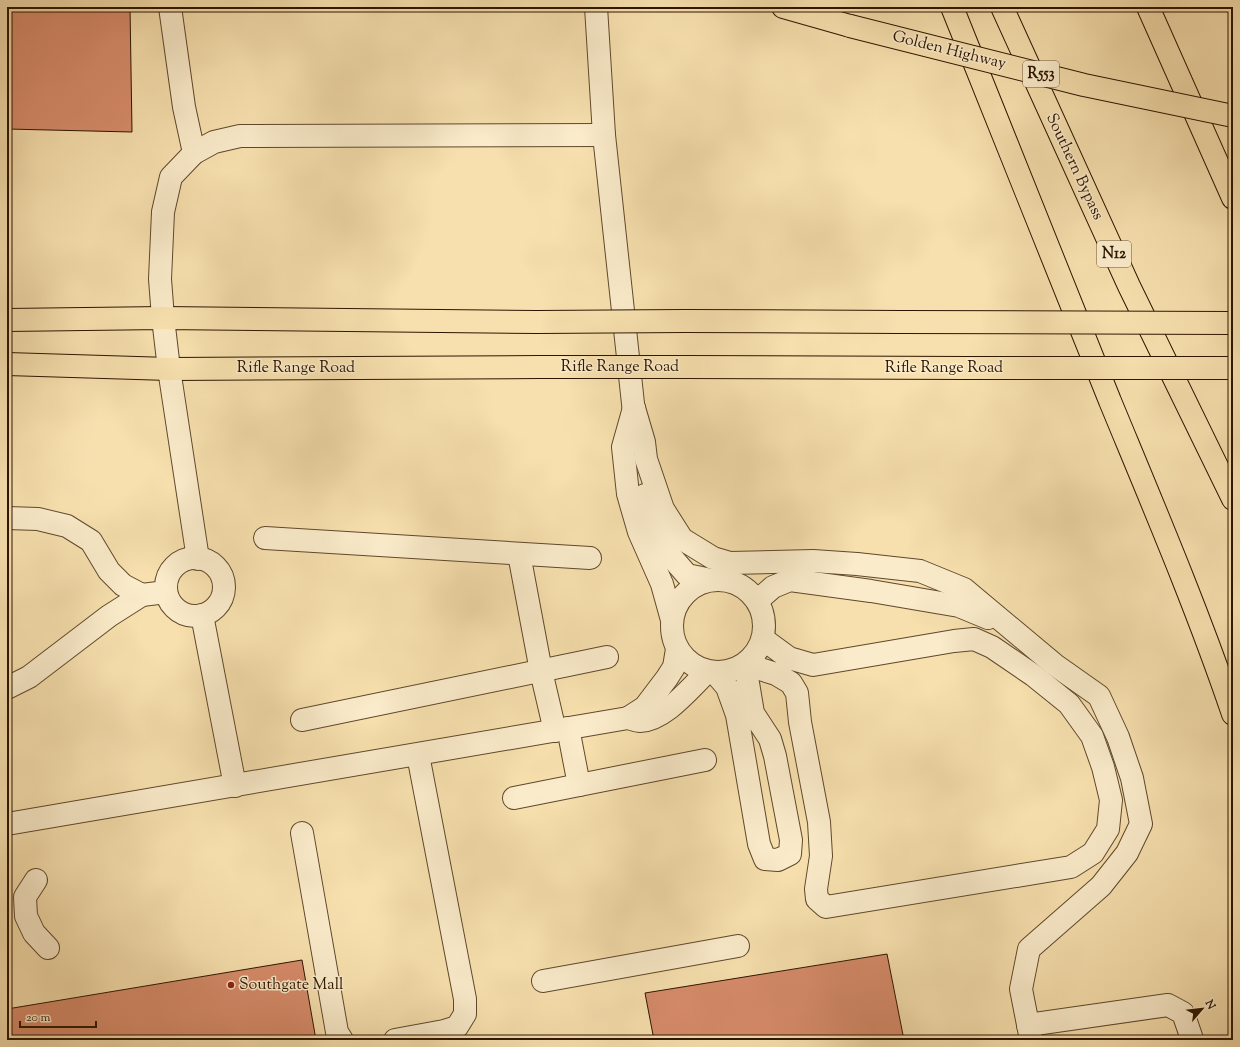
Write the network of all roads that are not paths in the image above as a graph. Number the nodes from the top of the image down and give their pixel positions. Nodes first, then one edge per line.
1 (170, 7) edge
2 (596, 7) edge
3 (783, 7) edge
4 (952, 7) edge
5 (1002, 7) edge
6 (1148, 7) edge
7 (1233, 116) edge
8 (604, 135) junction
9 (194, 153) junction
10 (1228, 183) edge
11 (1233, 198) edge
12 (163, 318) junction
13 (7, 320) edge
14 (1233, 322) edge
15 (7, 364) edge
16 (1233, 368) edge
17 (169, 369) junction
18 (634, 408) junction
19 (1233, 499) edge
20 (7, 518) edge
21 (265, 538) dead end
22 (519, 554) junction
23 (198, 558) junction
24 (590, 558) dead end
25 (730, 563) junction
26 (711, 580) junction
27 (740, 585) junction
28 (166, 592) junction
29 (142, 595) junction
30 (757, 601) junction
31 (202, 615) junction
32 (672, 620) junction
33 (1006, 625) junction
34 (763, 639) junction
35 (677, 649) junction
36 (607, 657) dead end
37 (747, 662) junction
38 (541, 671) junction
39 (711, 672) junction
40 (7, 688) edge
41 (1233, 714) edge
42 (628, 718) junction
43 (302, 720) dead end
44 (562, 729) junction
45 (418, 755) junction
46 (705, 760) dead end
47 (580, 785) junction
48 (234, 786) junction
49 (514, 798) dead end
50 (7, 824) edge
51 (302, 834) dead end
52 (36, 880) dead end
53 (738, 946) dead end
54 (48, 948) dead end
55 (543, 981) dead end
56 (1029, 1033) edge
57 (342, 1040) edge
58 (395, 1040) edge
59 (1188, 1040) edge

1 - 9 street
2 - 8 street
3 - 7 main road, Golden Highway / R553, bridge
4 - 41 main road
5 - 19 main road, Southern Bypass / N12
6 - 10 main road
8 - 9 street
8 - 18 street
9 - 12 street
10 - 11 main road
12 - 13 main road
12 - 14 main road, bridge
12 - 17 street
15 - 17 main road, Rifle Range Road
16 - 17 main road, Rifle Range Road, bridge
17 - 23 street
18 - 25 street
18 - 26 street
18 - 32 street
20 - 29 street
21 - 22 street
22 - 24 street
22 - 38 street
23 - 28 street
23 - 31 street
25 - 27 street
25 - 33 street
26 - 27 street
26 - 32 street
27 - 30 street
28 - 29 street
28 - 31 street
29 - 40 street
30 - 33 street
30 - 34 street
31 - 48 street
32 - 35 street
33 - 56 street
34 - 37 street
34 - 37 street
35 - 39 street
35 - 42 street
36 - 38 street
37 - 39 street
37 - 39 street
38 - 43 street
38 - 44 street
39 - 42 street
42 - 44 street
44 - 45 street
44 - 47 street
45 - 48 street
45 - 58 street
46 - 47 street
47 - 49 street
48 - 50 street
51 - 57 street
52 - 54 street
53 - 55 street
56 - 59 street

